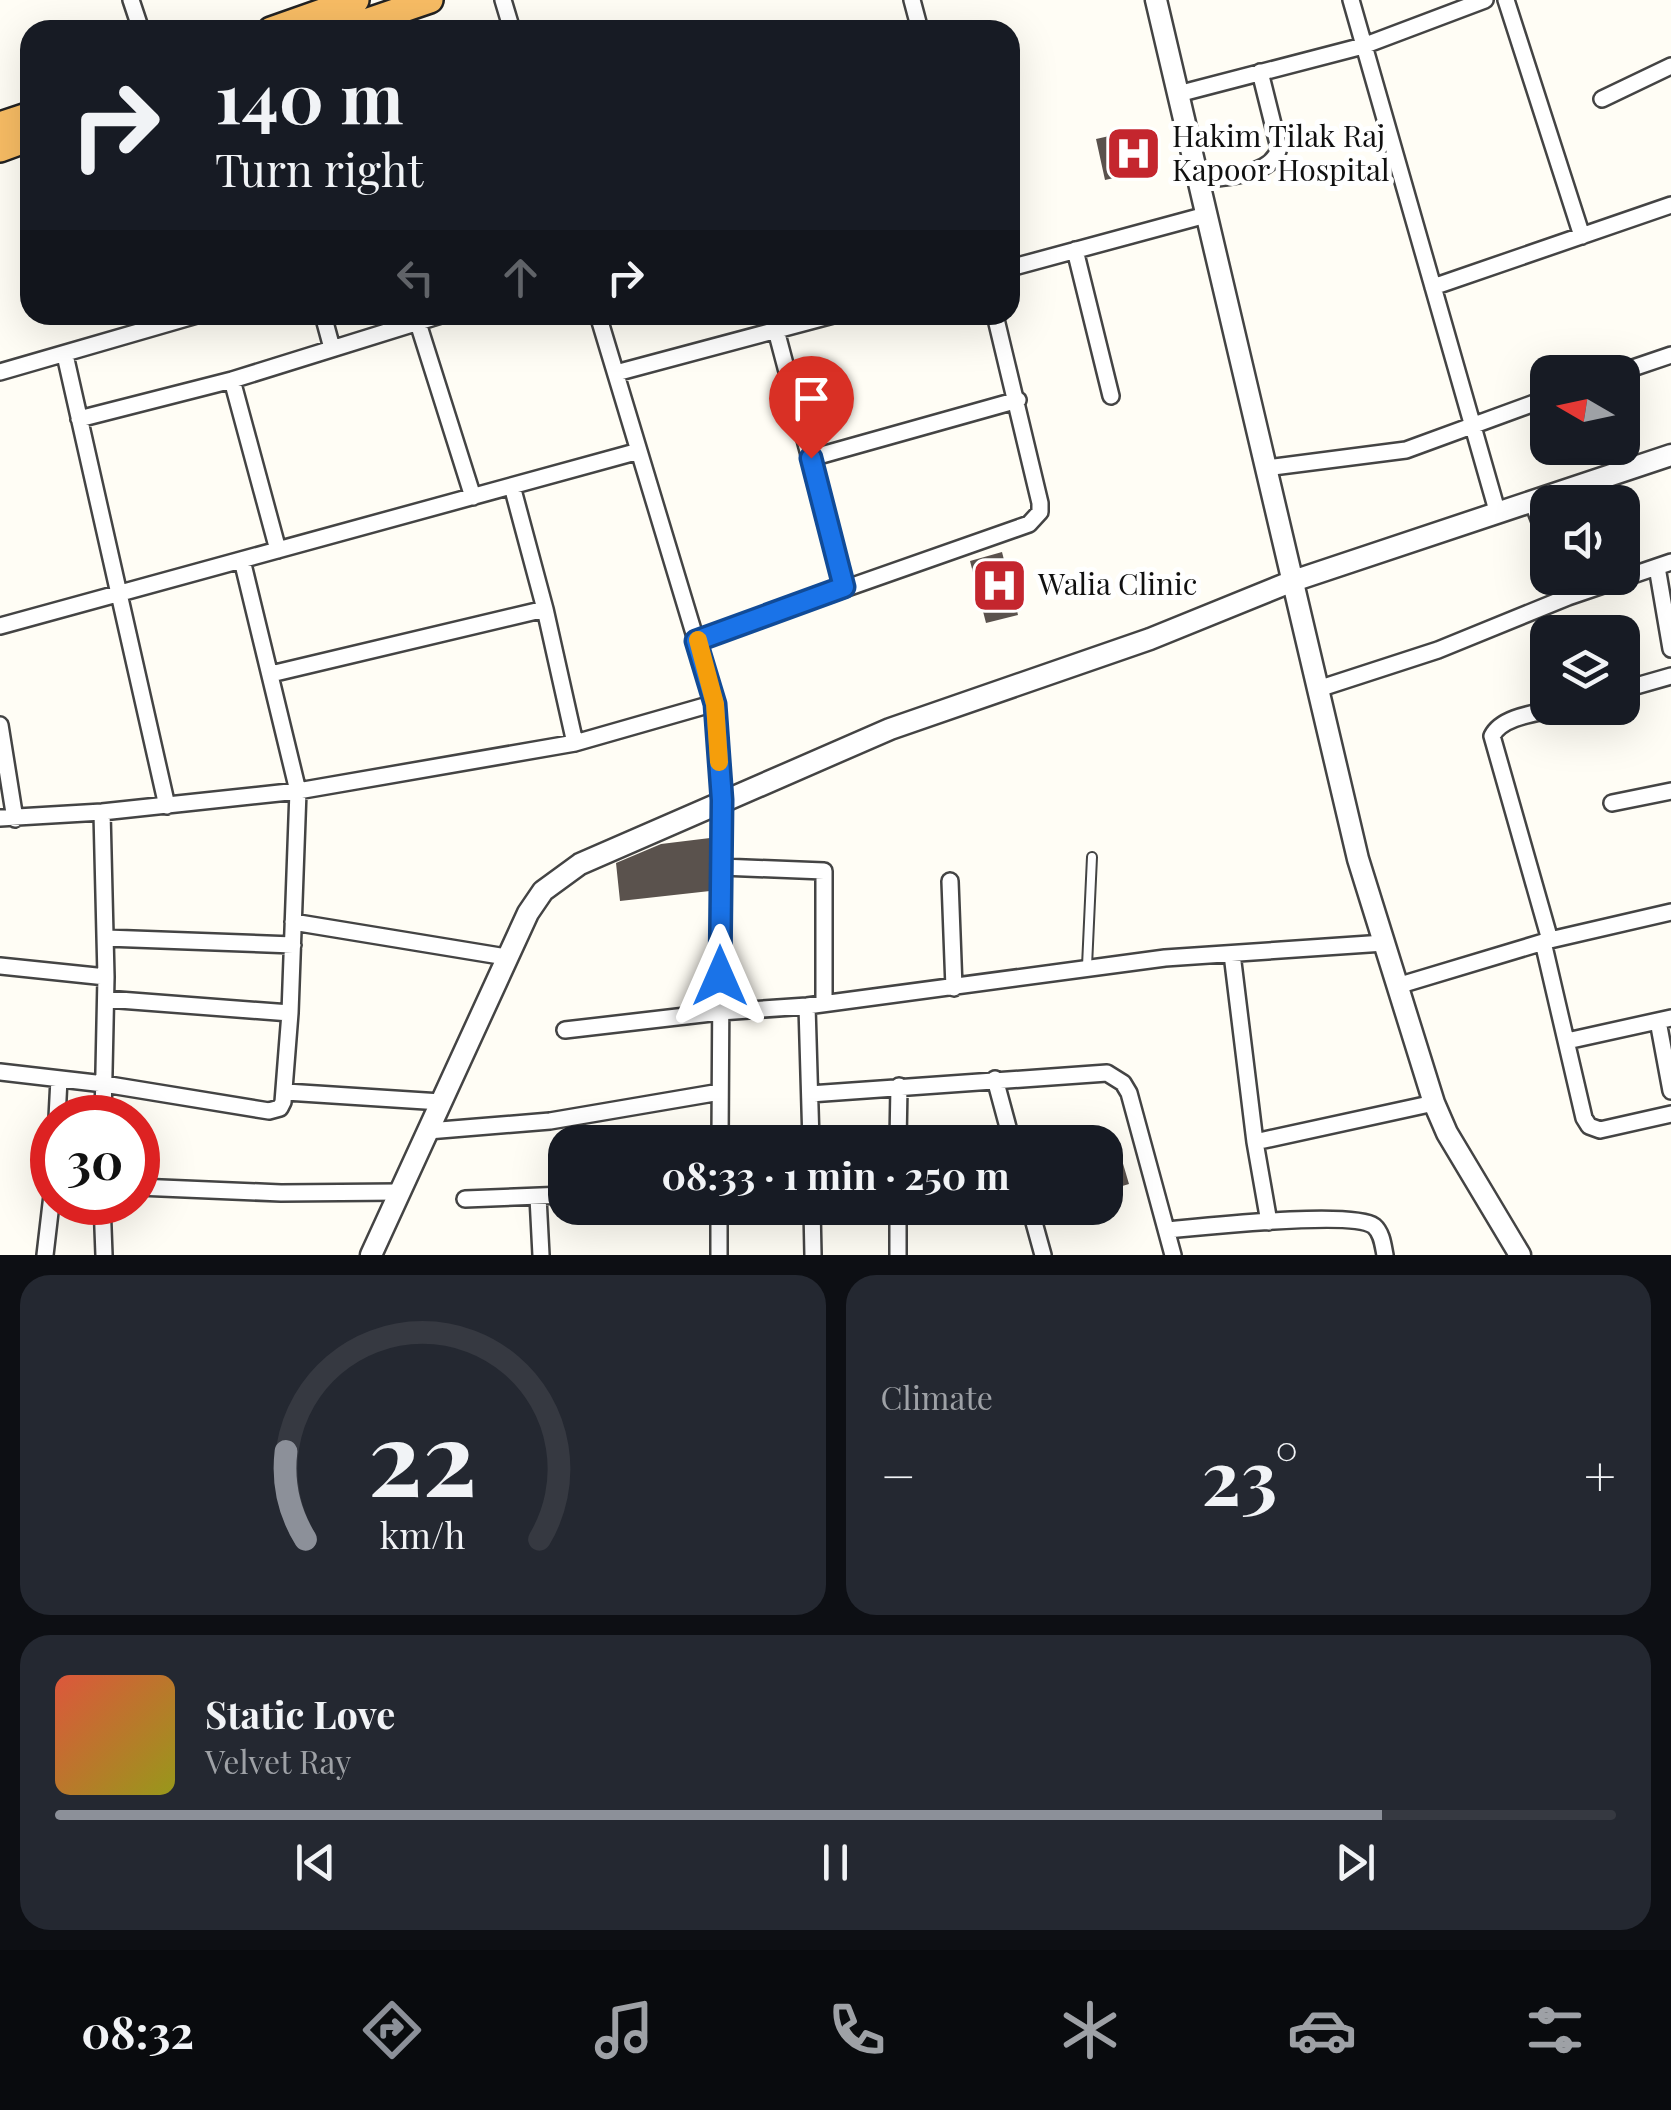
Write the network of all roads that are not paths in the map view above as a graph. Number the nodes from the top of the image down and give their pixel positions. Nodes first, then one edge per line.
1 (430, 0) edge
2 (1156, 0) edge
3 (1352, 0) edge
4 (1485, 0) edge
5 (1506, 0) edge
6 (358, 20) edge
7 (1362, 46) junction
8 (1671, 66) edge
9 (1260, 72) junction
10 (1178, 94) junction
11 (1602, 99) dead end
12 (1198, 180) junction
13 (1671, 205) edge
14 (1206, 215) junction
15 (1582, 236) junction
16 (1074, 250) junction
17 (1020, 265) edge
18 (1433, 287) junction
19 (164, 325) edge
20 (325, 325) edge
21 (411, 325) edge
22 (419, 325) edge
23 (601, 325) edge
24 (765, 325) edge
25 (775, 325) edge
26 (998, 325) edge
27 (332, 348) junction
28 (64, 355) junction
29 (1671, 355) edge
30 (1640, 366) edge
31 (0, 372) edge
32 (616, 373) junction
33 (232, 380) junction
34 (1111, 396) dead end
35 (1018, 400) junction
36 (1530, 404) edge
37 (79, 420) junction
38 (1475, 423) junction
39 (639, 452) junction
40 (1671, 455) edge
41 (811, 458) junction
42 (1266, 468) junction
43 (1580, 485) edge
44 (512, 486) junction
45 (474, 497) junction
46 (1530, 502) edge
47 (1498, 514) junction
48 (278, 550) junction
49 (242, 560) junction
50 (1664, 564) edge
51 (1292, 581) junction
52 (844, 587) junction
53 (118, 596) junction
54 (1568, 597) joint
55 (545, 609) junction
56 (0, 626) edge
57 (696, 641) junction
58 (1671, 649) edge
59 (271, 674) junction
60 (1671, 676) edge
61 (1640, 685) edge
62 (1318, 689) junction
63 (715, 704) junction
64 (1530, 715) edge
65 (0, 725) edge
66 (575, 744) junction
67 (298, 791) junction
68 (1671, 791) edge
69 (722, 800) junction
70 (1612, 803) dead end
71 (167, 806) junction
72 (102, 812) junction
73 (7, 819) edge
74 (1092, 857) dead end
75 (721, 867) junction
76 (950, 881) dead end
77 (1671, 912) edge
78 (293, 922) junction
79 (106, 938) junction
80 (1547, 942) junction
81 (1384, 943) junction
82 (292, 945) junction
83 (1232, 954) junction
84 (506, 957) junction
85 (0, 966) edge
86 (1087, 966) junction
87 (106, 977) junction
88 (1397, 986) junction
89 (954, 988) junction
90 (106, 999) junction
91 (816, 1005) junction
92 (720, 1012) junction
93 (290, 1013) junction
94 (1665, 1019) edge
95 (566, 1030) dead end
96 (1567, 1041) junction
97 (0, 1072) edge
98 (995, 1078) junction
99 (59, 1079) junction
100 (104, 1084) junction
101 (898, 1086) junction
102 (1671, 1091) edge
103 (286, 1092) junction
104 (720, 1092) junction
105 (810, 1094) junction
106 (58, 1095) edge
107 (104, 1095) edge
108 (441, 1102) junction
109 (1434, 1103) junction
110 (1671, 1114) edge
111 (720, 1125) edge
112 (811, 1125) edge
113 (898, 1125) edge
114 (1007, 1125) edge
115 (428, 1131) junction
116 (1255, 1142) junction
117 (160, 1187) edge
118 (400, 1192) junction
119 (548, 1196) edge
120 (538, 1197) junction
121 (465, 1199) dead end
122 (1269, 1222) junction
123 (48, 1225) edge
124 (103, 1225) edge
125 (719, 1225) edge
126 (812, 1225) edge
127 (898, 1225) edge
128 (1035, 1225) edge
129 (1167, 1230) junction
130 (45, 1255) edge
131 (104, 1255) edge
132 (371, 1255) edge
133 (542, 1255) edge
134 (719, 1255) edge
135 (813, 1255) edge
136 (898, 1255) edge
137 (1043, 1255) edge
138 (1173, 1255) edge
139 (1384, 1255) edge
140 (1520, 1255) edge

1 - 6 highway
2 - 10 street
3 - 7 street
4 - 7 street
5 - 15 street
7 - 9 street
7 - 18 street
8 - 11 street
9 - 10 street
9 - 12 street
10 - 12 street
12 - 14 street
13 - 15 street
14 - 16 street
14 - 42 street
15 - 18 street
16 - 17 street
16 - 34 street
18 - 38 street
19 - 28 street
20 - 27 street
21 - 27 street
22 - 45 street
23 - 32 street
24 - 32 street
25 - 41 street
26 - 35 street
27 - 33 street
28 - 31 street
28 - 37 street
29 - 30 street
32 - 39 street
33 - 37 street
33 - 48 street
35 - 41 street
35 - 52 street
36 - 38 street
37 - 53 street
38 - 42 street
38 - 47 street
39 - 44 street
39 - 57 street
40 - 43 street
41 - 52 street
42 - 51 street
44 - 45 street
44 - 55 street
45 - 48 street
46 - 47 street
47 - 51 street
48 - 49 street
49 - 53 street
49 - 59 street
50 - 54 street
50 - 58 street
51 - 62 street
51 - 69 street
52 - 57 street
53 - 56 street
53 - 71 street
54 - 62 street
55 - 59 street
55 - 66 street
57 - 63 street
59 - 67 street
60 - 61 street
62 - 81 street
63 - 66 street
63 - 69 street
64 - 80 street
65 - 73 street
66 - 67 street
67 - 71 street
67 - 78 street
68 - 70 street
69 - 75 street
69 - 84 street
71 - 72 street
72 - 73 street
72 - 79 street
74 - 86 lane
75 - 91 street
75 - 92 street
76 - 89 street
77 - 80 street
78 - 82 street
78 - 84 street
79 - 82 street
79 - 87 street
80 - 88 street
80 - 96 street
81 - 83 street
81 - 88 street
82 - 93 street
83 - 86 street
83 - 116 street
84 - 108 street
85 - 87 street
86 - 89 street
87 - 90 street
88 - 109 street
89 - 91 street
90 - 93 street
90 - 100 street
91 - 92 street
91 - 105 street
92 - 95 street
92 - 104 street
93 - 103 street
94 - 96 street
94 - 102 street
96 - 110 street
97 - 99 street
98 - 101 street
98 - 114 street
98 - 129 street
99 - 100 street
99 - 106 street
100 - 103 street
100 - 107 street
101 - 105 street
101 - 113 street
103 - 108 street
104 - 111 street
104 - 115 street
105 - 112 street
108 - 115 street
109 - 116 street
109 - 140 street
115 - 118 street
116 - 122 street
117 - 118 street
118 - 132 street
119 - 120 street
120 - 121 street
120 - 133 street
122 - 129 street
122 - 139 street
123 - 130 street
124 - 131 street
125 - 134 street
126 - 135 street
127 - 136 street
128 - 137 street
129 - 138 street

